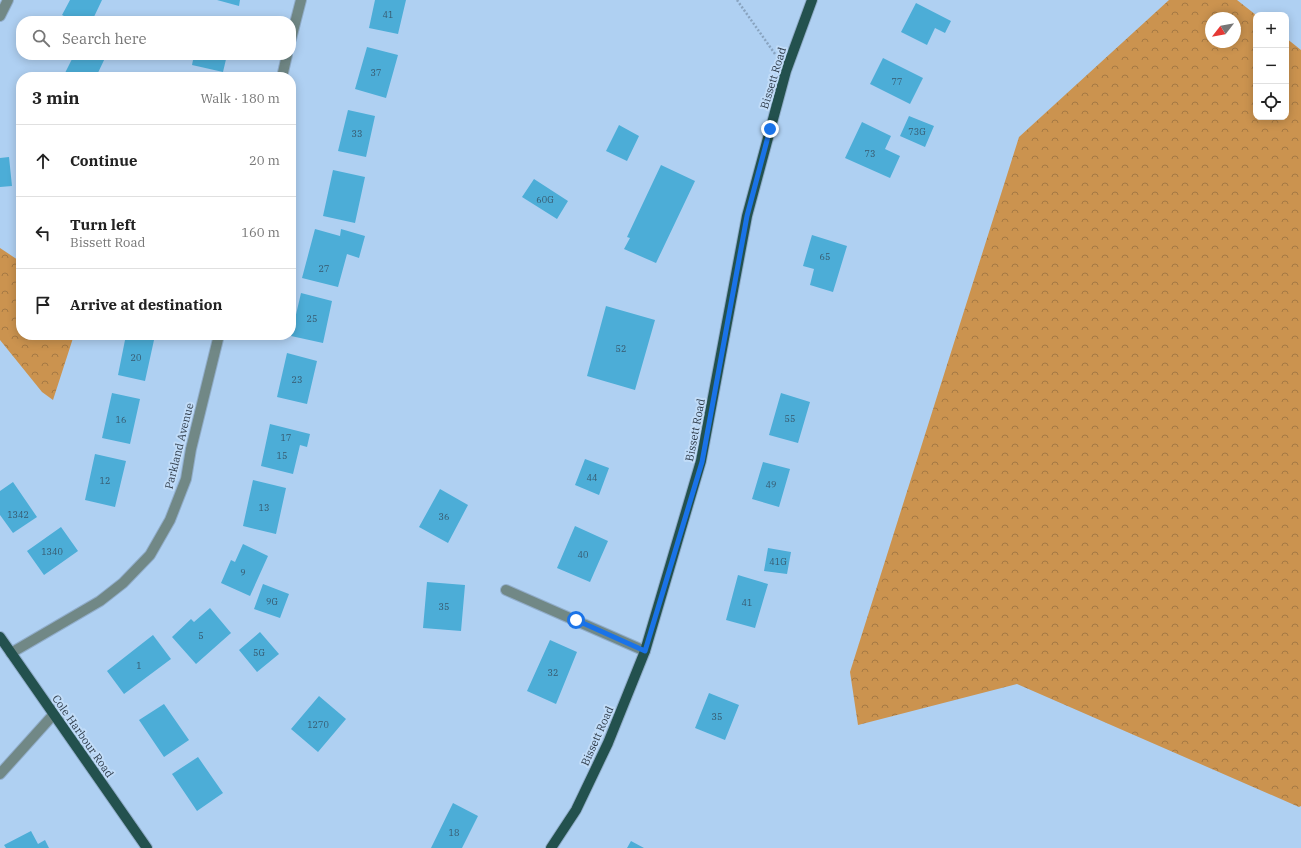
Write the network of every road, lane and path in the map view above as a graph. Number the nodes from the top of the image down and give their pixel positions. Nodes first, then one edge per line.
1 (8, 0) edge
2 (300, 0) edge
3 (737, 0) edge
4 (812, 0) edge
5 (0, 16) edge
6 (296, 17) edge
7 (286, 60) edge
8 (786, 71) junction
9 (283, 72) edge
10 (218, 340) edge
11 (506, 590) dead end
12 (0, 637) edge
13 (645, 651) junction
14 (11, 653) junction
15 (53, 715) junction
16 (0, 774) edge
17 (147, 848) edge
18 (551, 848) edge

1 - 5 street
2 - 6 street
3 - 8 path
4 - 8 main road, Bissett Road
7 - 9 street
8 - 13 main road, Bissett Road
10 - 14 street, Parkland Avenue
11 - 13 street
12 - 14 main road, Cole Harbour Road
13 - 18 main road, Bissett Road
14 - 15 main road, Cole Harbour Road
15 - 16 street
15 - 17 main road, Cole Harbour Road

